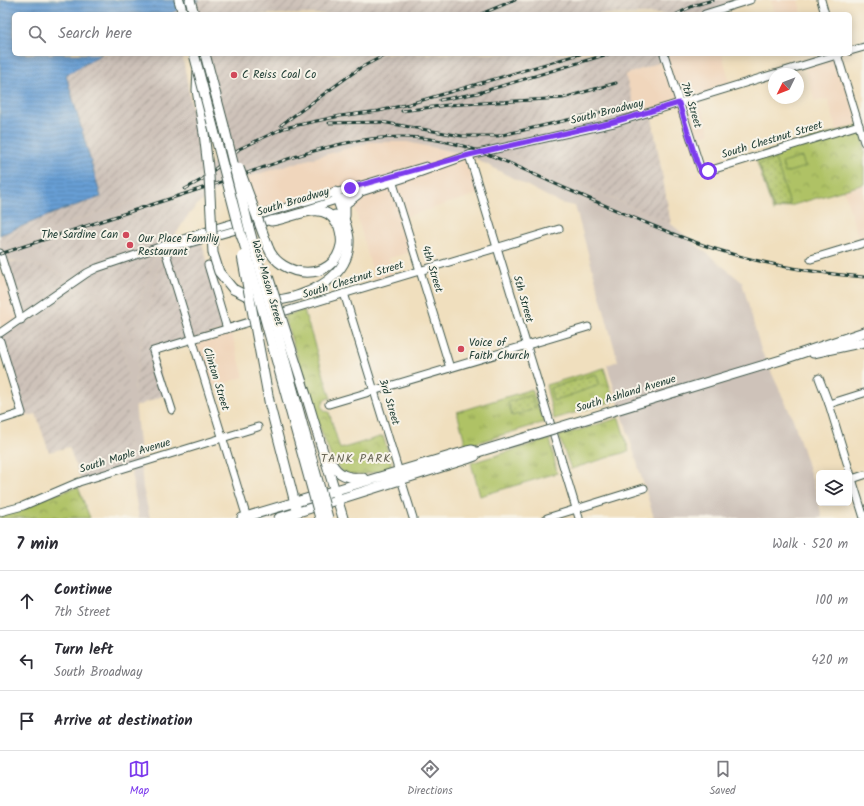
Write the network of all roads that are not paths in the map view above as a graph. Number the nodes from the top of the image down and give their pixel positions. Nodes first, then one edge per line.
1 (179, 0) edge
2 (190, 0) edge
3 (750, 0) edge
4 (820, 0) edge
5 (182, 12) edge
6 (193, 12) edge
7 (711, 12) edge
8 (824, 12) edge
9 (864, 47) edge
10 (852, 50) edge
11 (195, 56) edge
12 (206, 56) edge
13 (665, 56) edge
14 (832, 56) edge
15 (839, 56) edge
16 (793, 68) edge
17 (198, 69) junction
18 (768, 76) edge
19 (679, 103) junction
20 (859, 124) junction
21 (224, 126) junction
22 (864, 142) edge
23 (469, 155) junction
24 (697, 162) joint
25 (392, 179) junction
26 (358, 194) junction
27 (333, 197) junction
28 (271, 221) junction
29 (249, 228) junction
30 (558, 229) dead end
31 (345, 234) junction
32 (241, 235) junction
33 (864, 243) edge
34 (166, 246) junction
35 (497, 248) junction
36 (0, 253) edge
37 (811, 259) dead end
38 (1, 262) edge
39 (208, 265) dead end
40 (421, 271) junction
41 (344, 293) junction
42 (21, 320) junction
43 (588, 327) dead end
44 (226, 329) junction
45 (864, 332) edge
46 (0, 333) edge
47 (192, 339) junction
48 (0, 341) edge
49 (864, 342) edge
50 (526, 346) junction
51 (781, 360) junction
52 (450, 368) junction
53 (819, 378) dead end
54 (374, 391) junction
55 (864, 393) edge
56 (329, 404) dead end
57 (829, 404) junction
58 (172, 410) dead end
59 (0, 420) edge
60 (258, 427) dead end
61 (222, 438) junction
62 (324, 451) junction
63 (849, 470) edge
64 (400, 475) junction
65 (864, 475) edge
66 (374, 478) junction
67 (852, 479) joint
68 (644, 488) dead end
69 (336, 490) junction
70 (338, 500) junction
71 (294, 502) junction
72 (576, 509) junction
73 (0, 512) edge
74 (299, 515) edge
75 (245, 518) edge
76 (279, 518) edge
77 (320, 518) edge
78 (328, 518) edge
79 (343, 518) edge
80 (413, 518) edge
81 (547, 518) edge
82 (578, 518) edge
83 (864, 518) edge

1 - 5 main road
2 - 6 main road
3 - 7 street
4 - 8 street
9 - 10 street
11 - 17 main road, West Mason Street
12 - 21 main road, West Mason Street
13 - 19 street, 7th Street
14 - 16 street, South Broadway
15 - 20 street
17 - 31 main road, bridge
17 - 32 main road, West Mason Street, bridge
18 - 19 street, South Broadway
19 - 23 street, South Broadway
19 - 24 street, 7th Street
20 - 22 street
20 - 24 street, South Chestnut Street
21 - 29 main road, West Mason Street, bridge
21 - 31 main road, bridge
23 - 25 street, South Broadway
23 - 35 street, 5th Street
25 - 26 street, South Broadway
25 - 27 street, South Broadway
25 - 40 street, 4th Street
26 - 27 street, South Broadway
26 - 31 main road
27 - 28 street, South Broadway
27 - 31 main road
27 - 34 street, South Broadway
28 - 31 main road
28 - 34 street, South Broadway
29 - 62 main road, bridge
29 - 78 main road, West Mason Street, bridge
30 - 35 street, South Chestnut Street
32 - 71 main road, bridge
32 - 77 main road, West Mason Street, bridge
33 - 37 street
34 - 42 street, South Broadway
34 - 47 street, Clinton Street
35 - 40 street, South Chestnut Street
35 - 50 street, 5th Street
36 - 38 street
38 - 42 street
39 - 44 street
40 - 41 street, South Chestnut Street
40 - 52 street, 4th Street
41 - 44 street, South Chestnut Street
41 - 54 street, 3rd Street
42 - 46 street, South Broadway
43 - 50 street
44 - 47 street, South Chestnut Street
45 - 51 main road, South Ashland Avenue
47 - 58 street, South Chestnut Street
47 - 61 street, Clinton Street
48 - 59 street
49 - 51 main road, South Ashland Avenue
50 - 52 street
50 - 72 street, 5th Street
51 - 64 main road, South Ashland Avenue, bridge
52 - 54 street
53 - 57 street
54 - 56 street
54 - 64 street, 3rd Street
55 - 57 street
57 - 63 street
60 - 61 street, South Maple Avenue
61 - 73 street, South Maple Avenue
61 - 75 street, Clinton Street
62 - 66 main road
62 - 69 main road
64 - 66 main road, South Ashland Avenue
64 - 70 main road, South Ashland Avenue
64 - 80 street, 3rd Street
65 - 67 street
66 - 69 main road, South Ashland Avenue
67 - 83 street
68 - 72 street
69 - 70 main road
69 - 71 main road, South Ashland Avenue
70 - 74 main road, South Ashland Avenue
70 - 79 main road
71 - 74 main road
71 - 75 main road, South Ashland Avenue
72 - 81 street
72 - 82 street, 5th Street
74 - 76 main road, South Ashland Avenue

